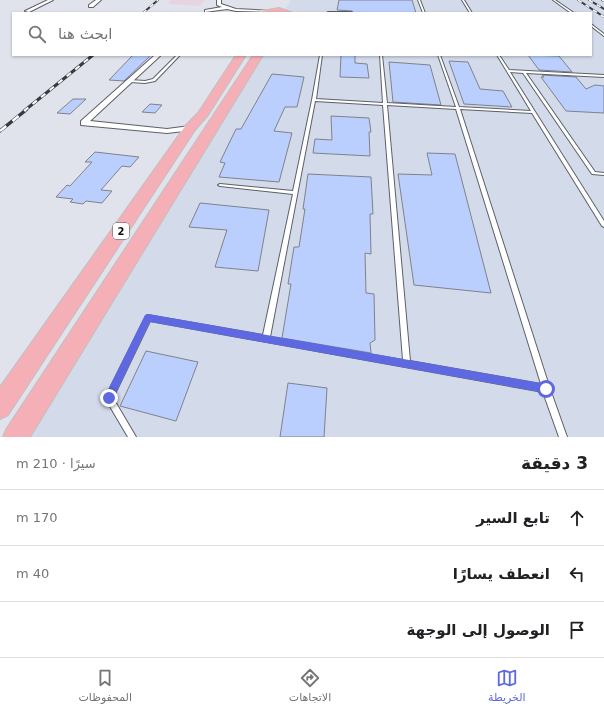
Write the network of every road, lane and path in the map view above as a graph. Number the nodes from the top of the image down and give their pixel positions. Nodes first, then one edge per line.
1 (51, 0) edge
2 (100, 0) edge
3 (219, 0) edge
4 (278, 0) edge
5 (419, 0) edge
6 (463, 0) edge
7 (554, 0) edge
8 (91, 6) dead end
9 (227, 8) junction
10 (286, 10) edge
11 (27, 12) dead end
12 (206, 12) edge
13 (267, 12) edge
14 (424, 12) edge
15 (470, 12) edge
16 (572, 12) edge
17 (592, 26) edge
18 (604, 35) edge
19 (157, 56) edge
20 (177, 56) edge
21 (240, 56) edge
22 (257, 56) edge
23 (321, 56) edge
24 (381, 56) edge
25 (438, 56) edge
26 (499, 56) edge
27 (508, 71) junction
28 (524, 72) junction
29 (604, 76) edge
30 (130, 81) junction
31 (314, 100) junction
32 (386, 104) junction
33 (458, 108) junction
34 (533, 112) junction
35 (167, 131) junction
36 (187, 134) junction
37 (604, 174) edge
38 (220, 185) dead end
39 (295, 193) junction
40 (604, 225) edge
41 (266, 339) junction
42 (407, 364) junction
43 (546, 389) junction
44 (0, 407) edge
45 (16, 437) edge
46 (132, 437) edge
47 (563, 437) edge

1 - 11 street
2 - 8 street
3 - 9 street
3 - 12 street
4 - 13 main road
5 - 14 lane
6 - 15 lane
7 - 16 lane
9 - 12 street
9 - 13 street
10 - 13 main road
17 - 18 lane
19 - 30 street
20 - 30 lane
21 - 36 main road, 2
22 - 45 main road
23 - 31 lane
24 - 32 lane
25 - 33 lane
26 - 27 lane
27 - 28 lane
27 - 34 lane
28 - 29 lane
28 - 37 lane
30 - 35 street
31 - 32 lane
31 - 39 lane
32 - 33 lane
32 - 42 lane
33 - 34 lane
33 - 43 lane
34 - 40 lane
35 - 36 street
35 - 36 street
36 - 44 main road, 2
38 - 39 lane
39 - 41 lane
41 - 42 lane
41 - 46 lane
42 - 43 lane
43 - 47 lane

